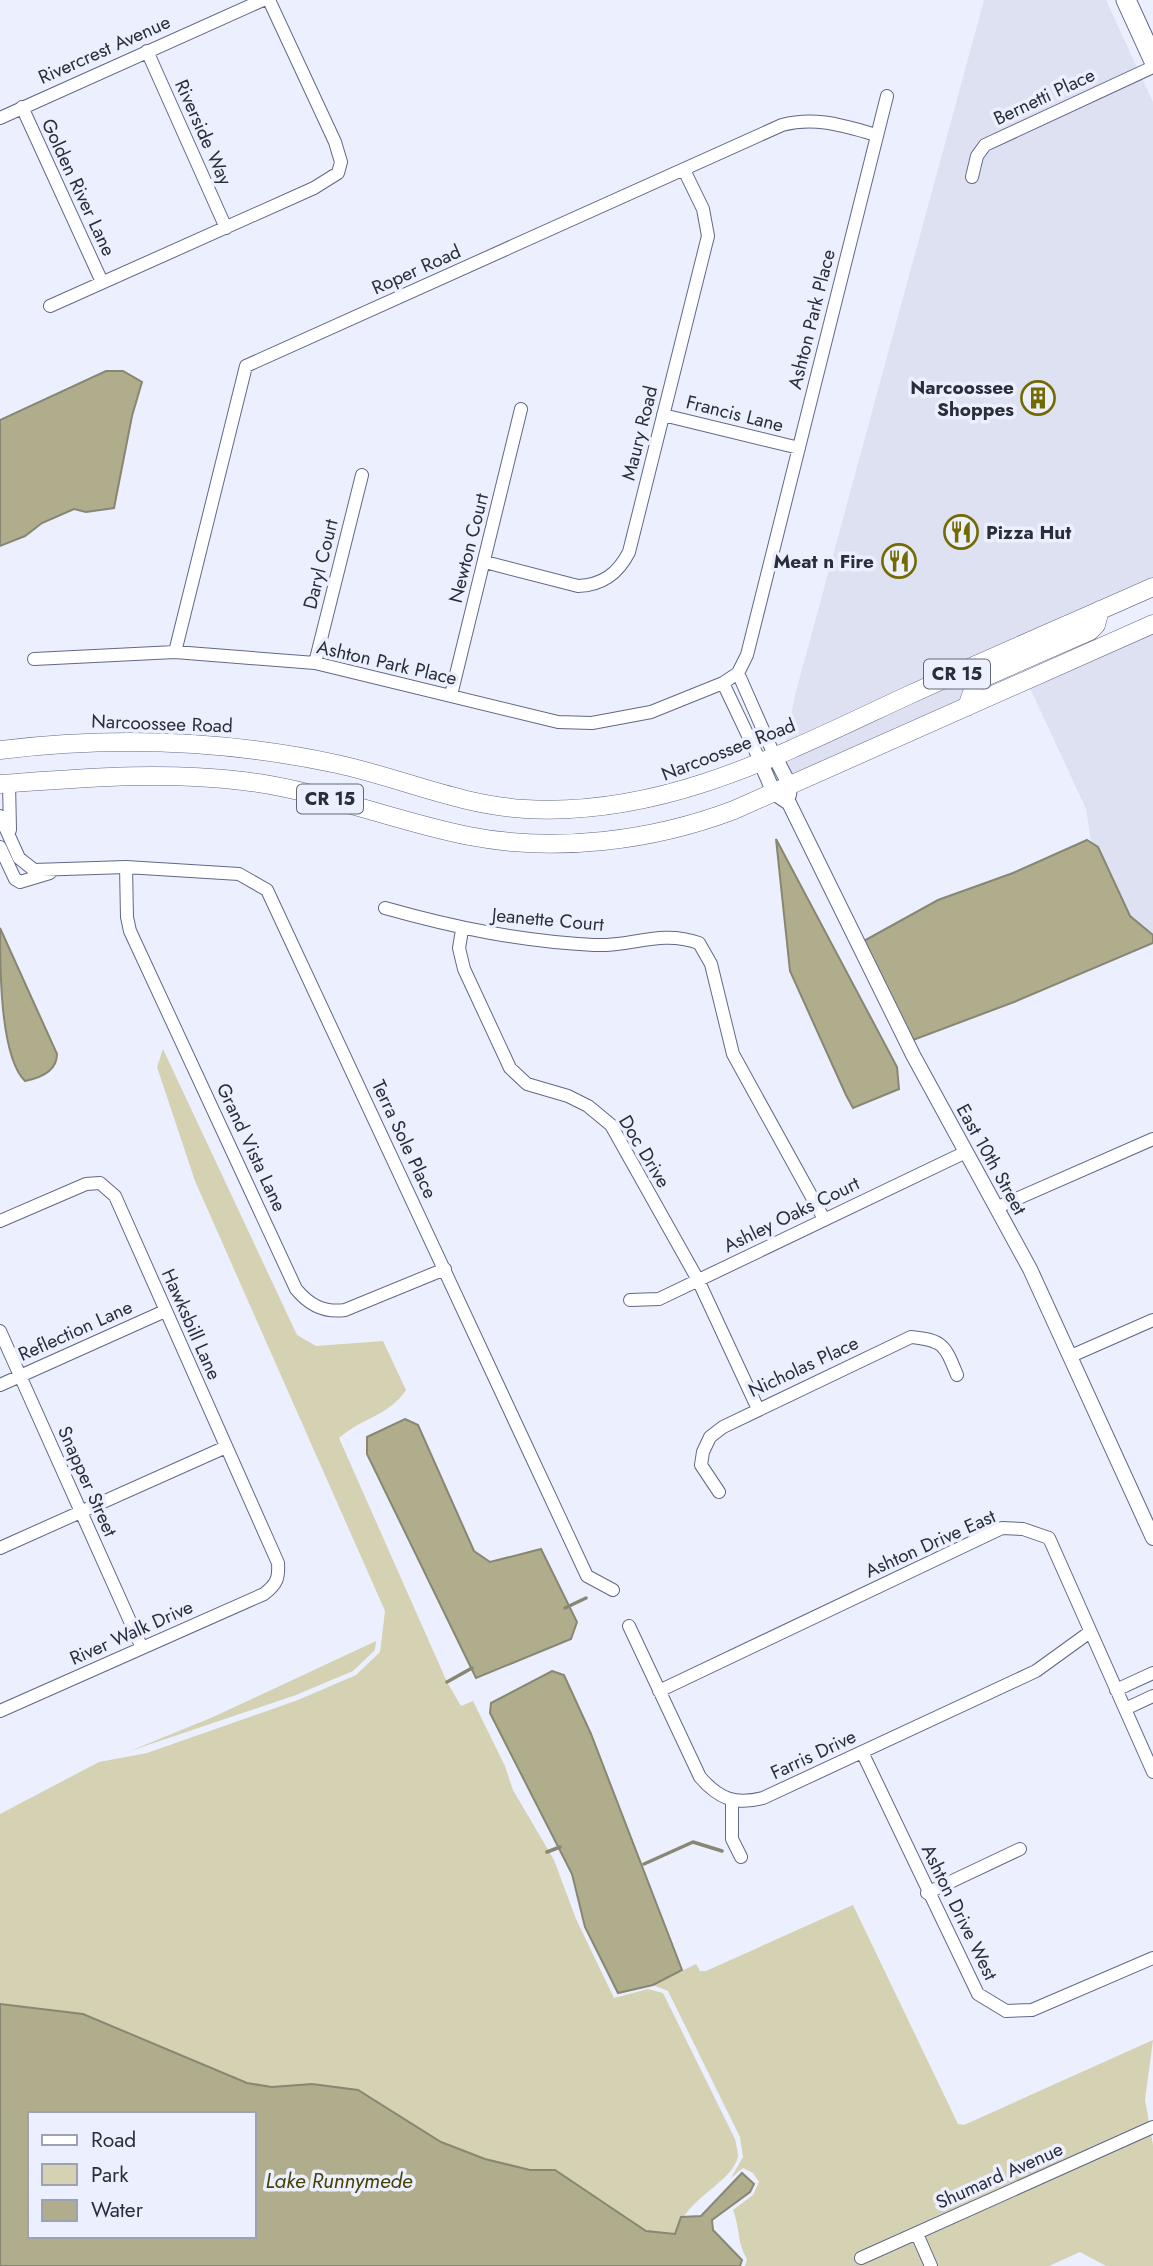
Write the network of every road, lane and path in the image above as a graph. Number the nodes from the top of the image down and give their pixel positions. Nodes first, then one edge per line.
1 (263, 0) edge
2 (269, 0) edge
3 (1126, 0) edge
4 (147, 51) junction
5 (1153, 59) edge
6 (1153, 67) edge
7 (887, 96) dead end
8 (22, 107) junction
9 (0, 118) edge
10 (877, 135) junction
11 (684, 170) junction
12 (972, 177) dead end
13 (226, 228) junction
14 (102, 282) junction
15 (50, 306) dead end
16 (521, 410) dead end
17 (663, 415) junction
18 (799, 448) junction
19 (362, 475) dead end
20 (485, 562) junction
21 (1153, 587) edge
22 (1100, 610) junction
23 (1153, 624) edge
24 (175, 652) junction
25 (34, 659) dead end
26 (316, 663) junction
27 (738, 673) junction
28 (723, 683) junction
29 (451, 695) junction
30 (967, 707) junction
31 (0, 750) edge
32 (768, 760) junction
33 (5, 783) edge
34 (784, 794) junction
35 (0, 816) edge
36 (10, 834) junction
37 (0, 847) edge
38 (126, 867) junction
39 (54, 870) junction
40 (385, 908) dead end
41 (462, 930) junction
42 (1153, 1139) edge
43 (966, 1152) junction
44 (998, 1207) junction
45 (824, 1219) junction
46 (0, 1222) edge
47 (444, 1269) junction
48 (698, 1280) junction
49 (630, 1300) dead end
50 (165, 1311) junction
51 (1153, 1320) edge
52 (0, 1331) edge
53 (1071, 1356) junction
54 (957, 1375) dead end
55 (20, 1376) junction
56 (0, 1385) edge
57 (758, 1409) junction
58 (226, 1447) junction
59 (719, 1492) dead end
60 (81, 1512) junction
61 (1153, 1538) edge
62 (0, 1548) edge
63 (275, 1585) joint
64 (613, 1590) dead end
65 (629, 1626) dead end
66 (1090, 1632) junction
67 (142, 1648) junction
68 (1153, 1674) edge
69 (659, 1690) junction
70 (1116, 1690) junction
71 (1153, 1696) edge
72 (1125, 1709) junction
73 (0, 1711) edge
74 (862, 1752) junction
75 (1153, 1772) edge
76 (732, 1802) junction
77 (1020, 1849) dead end
78 (741, 1857) dead end
79 (927, 1893) junction
80 (1153, 1958) edge
81 (1153, 2127) edge
82 (917, 2234) junction
83 (861, 2258) dead end
84 (931, 2266) edge

1 - 4 street, Rivercrest Avenue
2 - 13 street
3 - 5 highway
4 - 8 street, Rivercrest Avenue
4 - 13 street, Riverside Way
6 - 12 street, Bernetti Place
7 - 10 street, Ashton Park Place
8 - 9 street, Rivercrest Avenue
8 - 14 street, Golden River Lane
10 - 11 street, Roper Road
10 - 18 street, Ashton Park Place
11 - 17 street, Maury Road
11 - 24 street, Roper Road
13 - 14 street
14 - 15 street
16 - 20 street, Newton Court
17 - 18 street, Francis Lane
17 - 20 street, Maury Road
18 - 27 street, Ashton Park Place
19 - 26 street, Daryl Court
20 - 29 street, Newton Court
21 - 22 main road, Narcoossee Road / CR 15
22 - 30 main road
22 - 32 main road, Narcoossee Road / CR 15
23 - 30 main road, CR 15
24 - 25 street, Ashton Park Place
24 - 26 street, Ashton Park Place
26 - 29 street, Ashton Park Place
27 - 28 street, Ashton Park Place
27 - 32 street
28 - 29 street, Ashton Park Place
28 - 32 street
30 - 34 main road, CR 15
31 - 32 main road, Narcoossee Road / CR 15
32 - 34 street, East 10th Street
33 - 34 main road, CR 15
33 - 36 street, Terra Sole Place
34 - 43 street, East 10th Street
35 - 36 street, Terra Sole Place
36 - 39 street, Terra Sole Place
37 - 39 street, Terra Sole Place
38 - 39 street, Terra Sole Place
38 - 47 street, Terra Sole Place
38 - 47 street, Grand Vista Lane
40 - 41 street, Jeanette Court
41 - 45 street, Jeanette Court
41 - 48 street, Doc Drive
42 - 44 street
43 - 44 street, East 10th Street
43 - 45 street, Ashley Oaks Court
44 - 53 street, East 10th Street
45 - 48 street, Ashley Oaks Court
46 - 50 street, Hawksbill Lane
47 - 64 street, Terra Sole Place
48 - 49 street, Ashley Oaks Court
48 - 57 street, Doc Drive
50 - 55 street, Reflection Lane
50 - 58 street, Hawksbill Lane
51 - 53 street
52 - 55 street, Snapper Street
53 - 61 street, East 10th Street
54 - 57 street, Nicholas Place
55 - 56 street, Reflection Lane
55 - 60 street, Snapper Street
57 - 59 street, Nicholas Place
58 - 60 street
58 - 63 street, Hawksbill Lane
60 - 62 street
60 - 67 street, Snapper Street
63 - 67 street, River Walk Drive
65 - 69 street
66 - 69 street, Ashton Drive East
66 - 70 street, Ashton Drive East
66 - 74 street, Farris Drive
67 - 73 street, River Walk Drive
68 - 70 street
69 - 76 street
70 - 72 street, Ashton Drive East
71 - 72 street
72 - 75 street
74 - 76 street, Farris Drive
74 - 79 street, Ashton Drive West
76 - 78 street
77 - 79 street
79 - 80 street, Ashton Drive West
81 - 82 street, Shumard Avenue
82 - 83 street, Shumard Avenue
82 - 84 street

